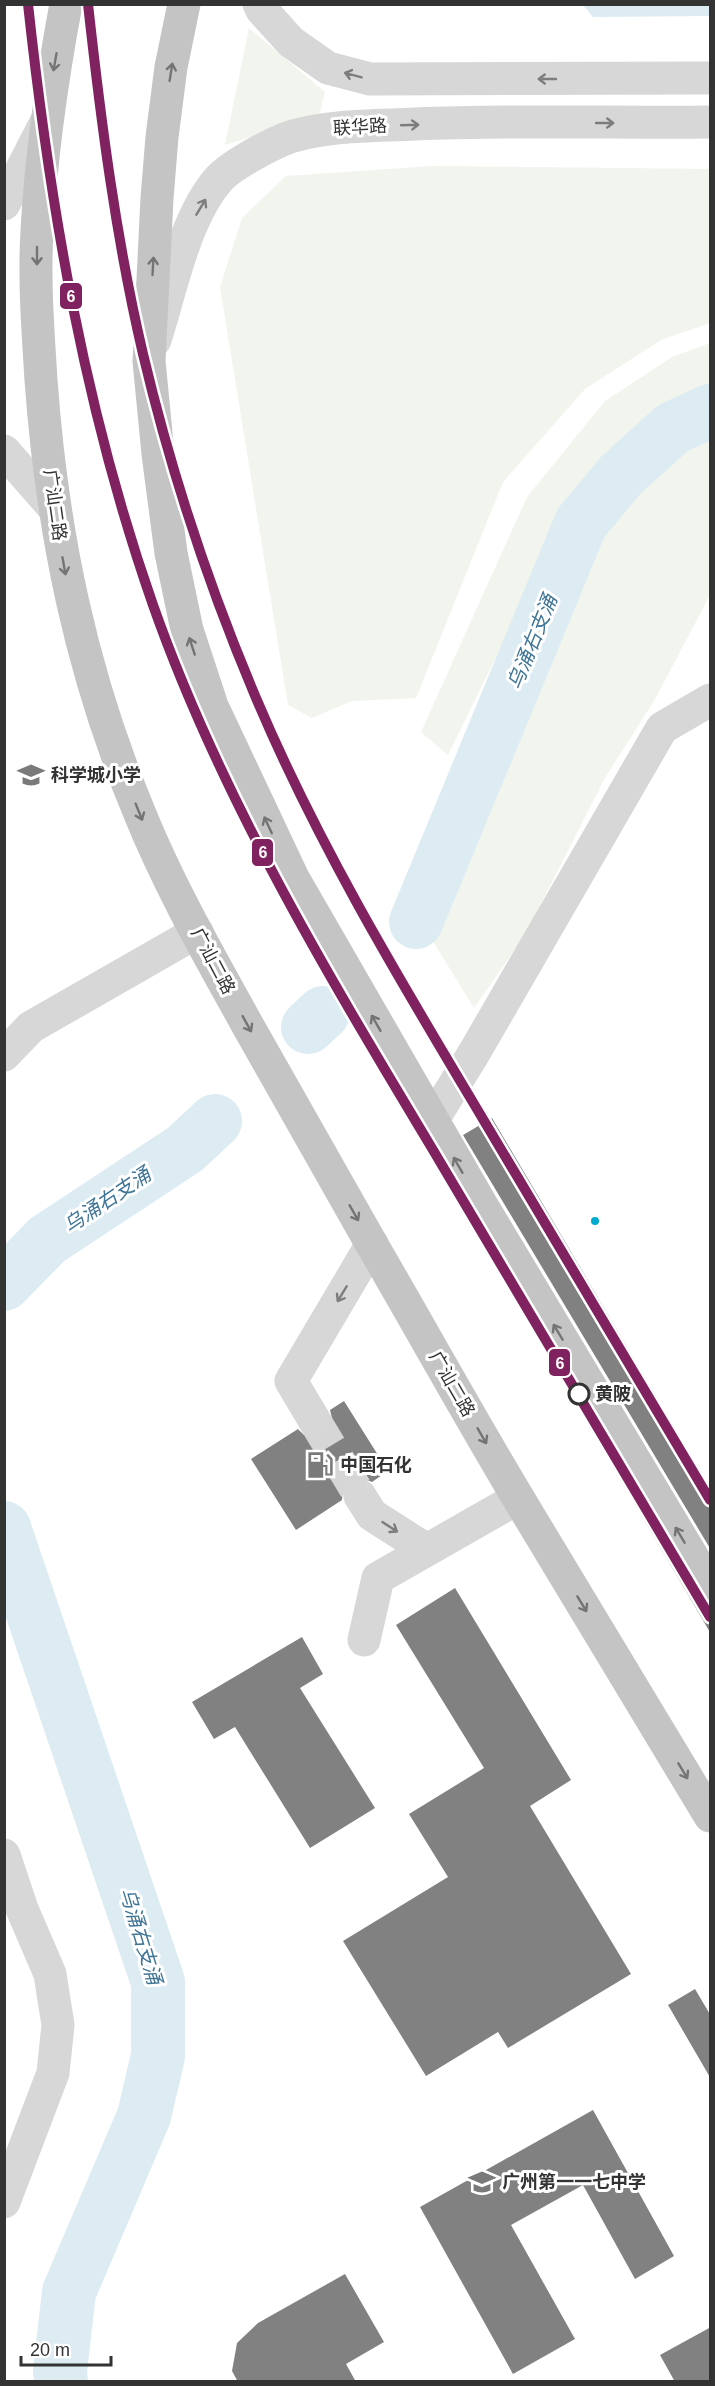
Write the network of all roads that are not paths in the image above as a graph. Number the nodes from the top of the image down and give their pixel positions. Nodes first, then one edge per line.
1 (66, 4) edge
2 (184, 4) edge
3 (259, 4) edge
4 (711, 78) edge
5 (48, 118) junction
6 (711, 122) edge
7 (4, 204) edge
8 (149, 362) junction
9 (4, 451) edge
10 (54, 508) junction
11 (711, 700) edge
12 (197, 932) junction
13 (4, 1054) edge
14 (432, 1121) junction
15 (372, 1244) junction
16 (313, 1418) tunnel mouth
17 (360, 1496) tunnel mouth
18 (518, 1498) junction
19 (427, 1550) junction
20 (711, 1586) edge
21 (364, 1640) dead end
22 (711, 1816) edge
23 (7, 1870) edge
24 (4, 2202) edge

1 -> 5 highway, 广汕二路
8 -> 2 highway
4 -> 3 street
5 - 7 street
5 -> 10 highway, 广汕二路
8 -> 6 street, 联华路
14 -> 8 highway
9 - 10 street
10 -> 12 highway, 广汕二路
11 - 14 street
12 - 13 street
12 -> 15 highway, 广汕二路
20 -> 14 highway
15 -> 16 street
15 -> 18 highway, 广汕二路
17 -> 19 street
18 - 19 street
18 -> 22 highway, 广汕二路
19 - 21 street
23 - 24 street

